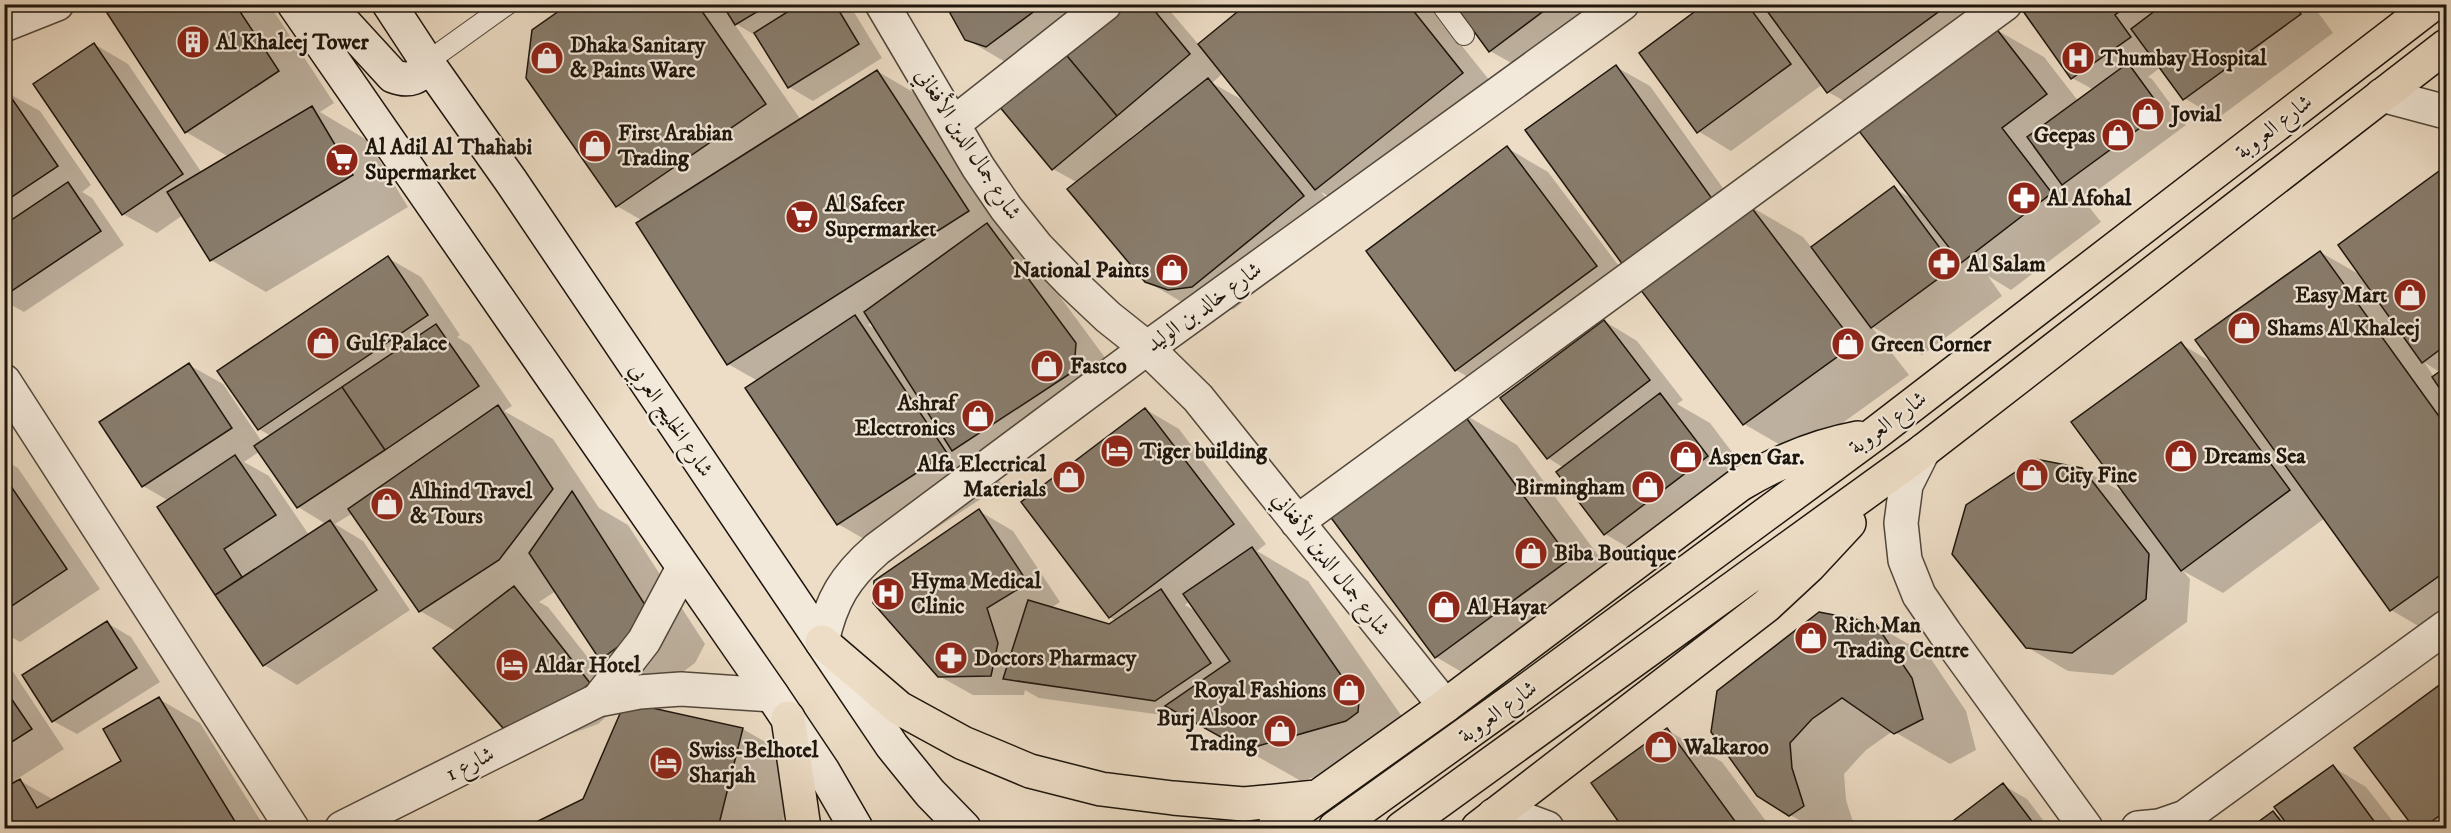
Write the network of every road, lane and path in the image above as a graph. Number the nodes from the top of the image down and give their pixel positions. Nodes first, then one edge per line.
1 (57, 4) edge
2 (294, 4) edge
3 (327, 4) edge
4 (389, 4) edge
5 (508, 4) edge
6 (882, 4) edge
7 (1105, 4) edge
8 (1441, 4) edge
9 (1622, 4) edge
10 (2005, 4) edge
11 (2433, 4) edge
12 (4, 25) edge
13 (1464, 35) dead end
14 (2446, 46) edge
15 (427, 62) junction
16 (2382, 95) junction
17 (2446, 112) edge
18 (953, 124) junction
19 (1147, 348) junction
20 (4, 381) edge
21 (1872, 436) junction
22 (1923, 451) junction
23 (1888, 477) junction
24 (1298, 522) junction
25 (683, 568) junction
26 (2446, 627) edge
27 (822, 642) junction
28 (598, 700) junction
29 (780, 706) junction
30 (1445, 706) junction
31 (1316, 797) junction
32 (1486, 822) edge
33 (2180, 823) edge
34 (2083, 824) edge
35 (292, 828) edge
36 (342, 828) edge
37 (804, 828) edge
38 (856, 828) edge
39 (964, 828) edge
40 (1274, 828) edge
41 (1335, 828) edge
42 (1402, 828) edge
43 (1547, 828) edge
44 (2122, 828) edge
45 (2138, 828) edge

1 - 12 street
2 - 25 street
3 - 15 street
4 - 15 street, شارع الخليج العربي
5 - 15 lane
6 - 18 street, شارع جمال الدين الأفغاني
7 - 18 street
8 - 13 lane
9 - 19 street, شارع خالد بن الوليد
10 - 24 street
11 - 21 main road, شارع العروبة
14 - 16 main road, شارع العروبة
15 - 27 street, شارع الخليج العربي
16 - 17 street
16 - 22 main road, شارع العروبة
18 - 19 street, شارع جمال الدين الأفغاني
19 - 24 street, شارع جمال الدين الأفغاني
19 - 27 street, شارع خالد بن الوليد
20 - 35 street
21 - 30 main road
21 - 41 main road, شارع العروبة
22 - 23 main road, شارع العروبة
22 - 34 street
23 - 32 main road
23 - 42 main road, شارع العروبة
24 - 30 street, شارع جمال الدين الأفغاني
25 - 28 street, شارع 1
25 - 29 street
26 - 33 street
27 - 31 main road
27 - 39 street, شارع الخليج العربي
28 - 29 street, شارع 1
28 - 36 street, شارع 1
29 - 37 main road
29 - 38 street
30 - 31 main road
31 - 40 main road
32 - 43 street
33 - 45 street
34 - 44 street

